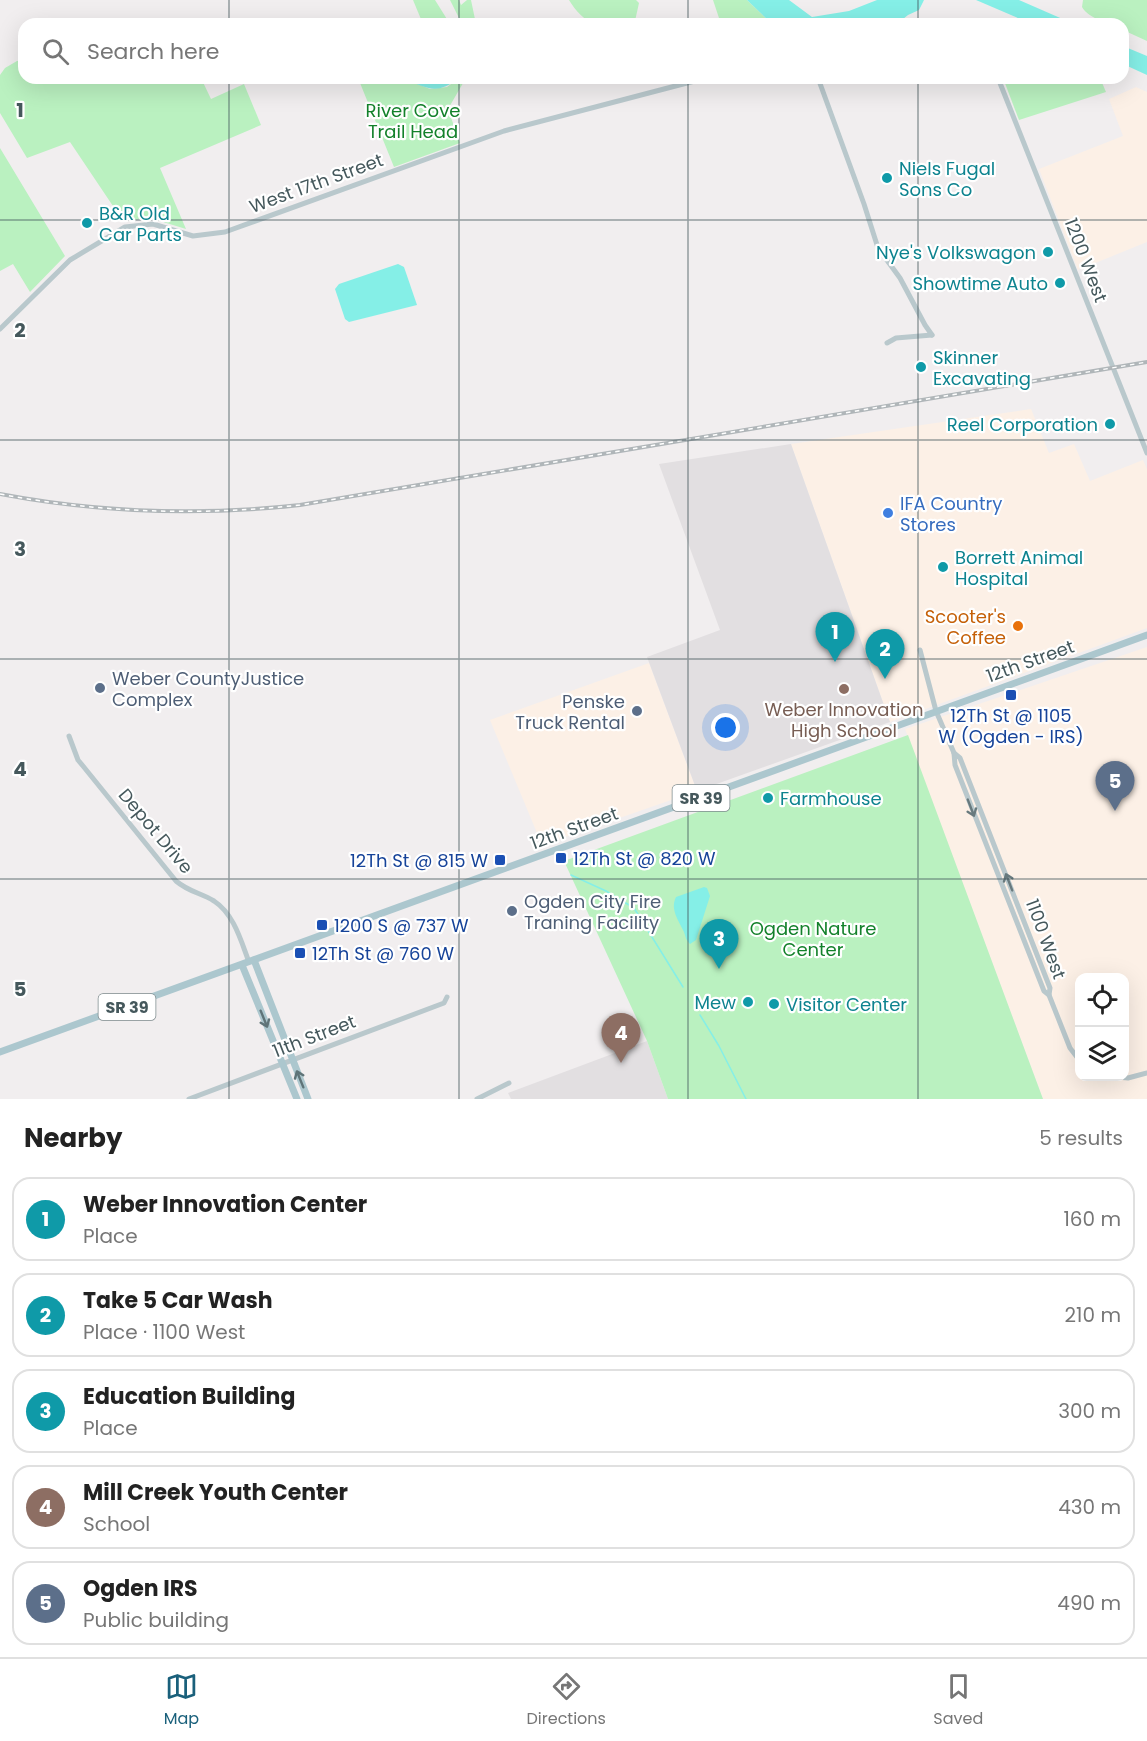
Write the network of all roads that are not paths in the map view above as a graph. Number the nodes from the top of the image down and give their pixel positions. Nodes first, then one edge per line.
1 (683, 84) edge
2 (820, 84) edge
3 (1000, 84) edge
4 (925, 325) junction
5 (0, 329) edge
6 (915, 336) junction
7 (887, 343) dead end
8 (1147, 453) edge
9 (1147, 635) edge
10 (920, 650) dead end
11 (936, 711) junction
12 (69, 736) dead end
13 (954, 753) junction
14 (966, 772) junction
15 (959, 775) junction
16 (249, 963) junction
17 (1049, 995) junction
18 (447, 997) dead end
19 (0, 1054) edge
20 (1075, 1054) edge
21 (292, 1060) junction
22 (282, 1064) junction
23 (1147, 1072) edge
24 (1129, 1078) edge
25 (509, 1083) dead end
26 (189, 1099) edge
27 (297, 1099) edge
28 (308, 1099) edge
29 (477, 1099) edge

1 - 5 street, West 17th Street
2 - 4 street
3 - 8 street, 1200 West
4 - 6 street
4 - 6 street
6 - 7 street
9 - 11 main road, 12th Street / SR 39
10 - 11 street, 1100 West
11 - 13 street, 1100 West
11 - 16 main road, 12th Street / SR 39
12 - 16 street, Depot Drive
13 - 14 street, 1100 West
13 - 15 street, 1100 West
14 - 15 street
17 -> 14 street, 1100 West
15 -> 17 street, 1100 West
16 - 19 main road, 12th Street / SR 39
16 - 21 main road, Depot Drive
16 -> 22 main road, Depot Drive
17 - 20 street
18 - 21 street, 11th Street
21 - 22 street, 11th Street
28 -> 21 main road, Depot Drive
22 - 26 street, 11th Street
22 - 27 main road, Depot Drive
23 - 24 street
25 - 29 street

